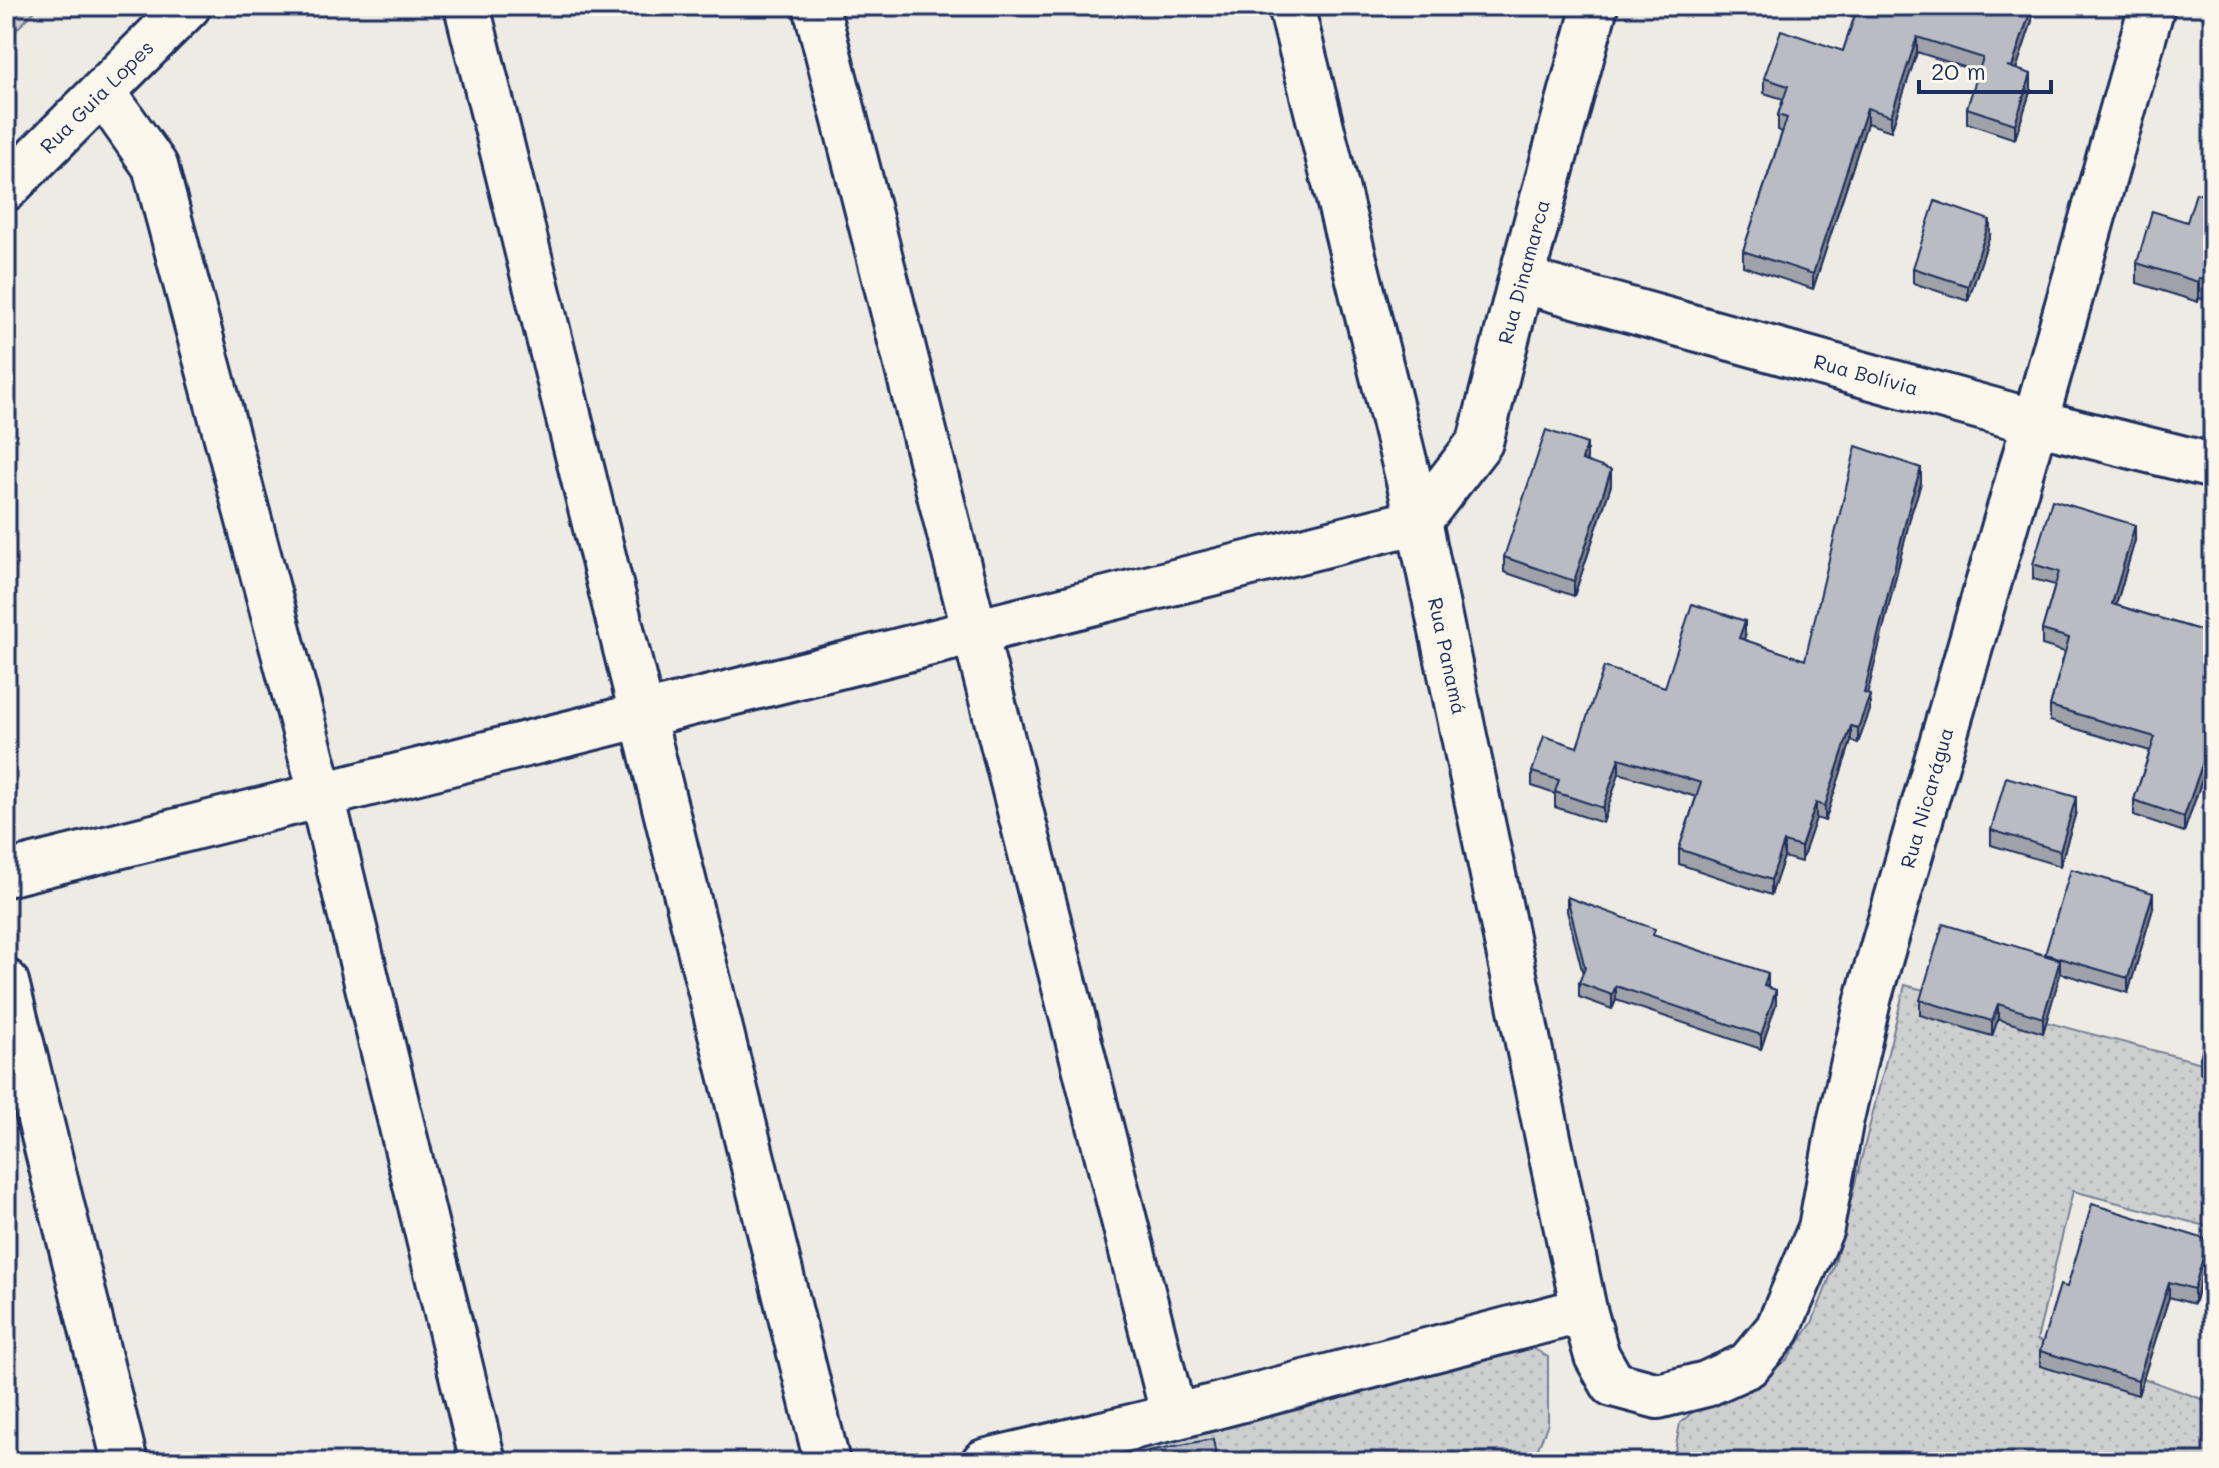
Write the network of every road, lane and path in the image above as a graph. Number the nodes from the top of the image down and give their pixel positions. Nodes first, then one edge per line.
1 (188, 6) edge
2 (467, 6) edge
3 (816, 6) edge
4 (1291, 6) edge
5 (1595, 6) edge
6 (2152, 6) edge
7 (103, 92) junction
8 (6, 188) edge
9 (1521, 280) junction
10 (2035, 422) junction
11 (2213, 466) edge
12 (1419, 521) junction
13 (975, 632) junction
14 (642, 715) junction
15 (322, 796) junction
16 (6, 874) edge
17 (6, 982) edge
18 (1584, 1310) junction
19 (1174, 1417) junction
20 (125, 1462) edge
21 (483, 1462) edge
22 (827, 1462) edge
23 (984, 1462) edge

1 - 7 street, Rua Guia Lopes
2 - 14 street
3 - 13 street
4 - 12 street, Rua Panamá
5 - 9 street, Rua Dinamarca
6 - 10 street, Rua Nicarágua
7 - 8 street, Rua Guia Lopes
7 - 15 street
9 - 10 street, Rua Bolívia
9 - 12 street, Rua Dinamarca
10 - 11 street, Rua Bolívia
10 - 18 street, Rua Nicarágua
12 - 13 street
12 - 18 street, Rua Panamá
13 - 14 street
13 - 19 street
14 - 15 street
14 - 22 street
15 - 16 street
15 - 21 street
17 - 20 street
18 - 19 street
19 - 23 street

